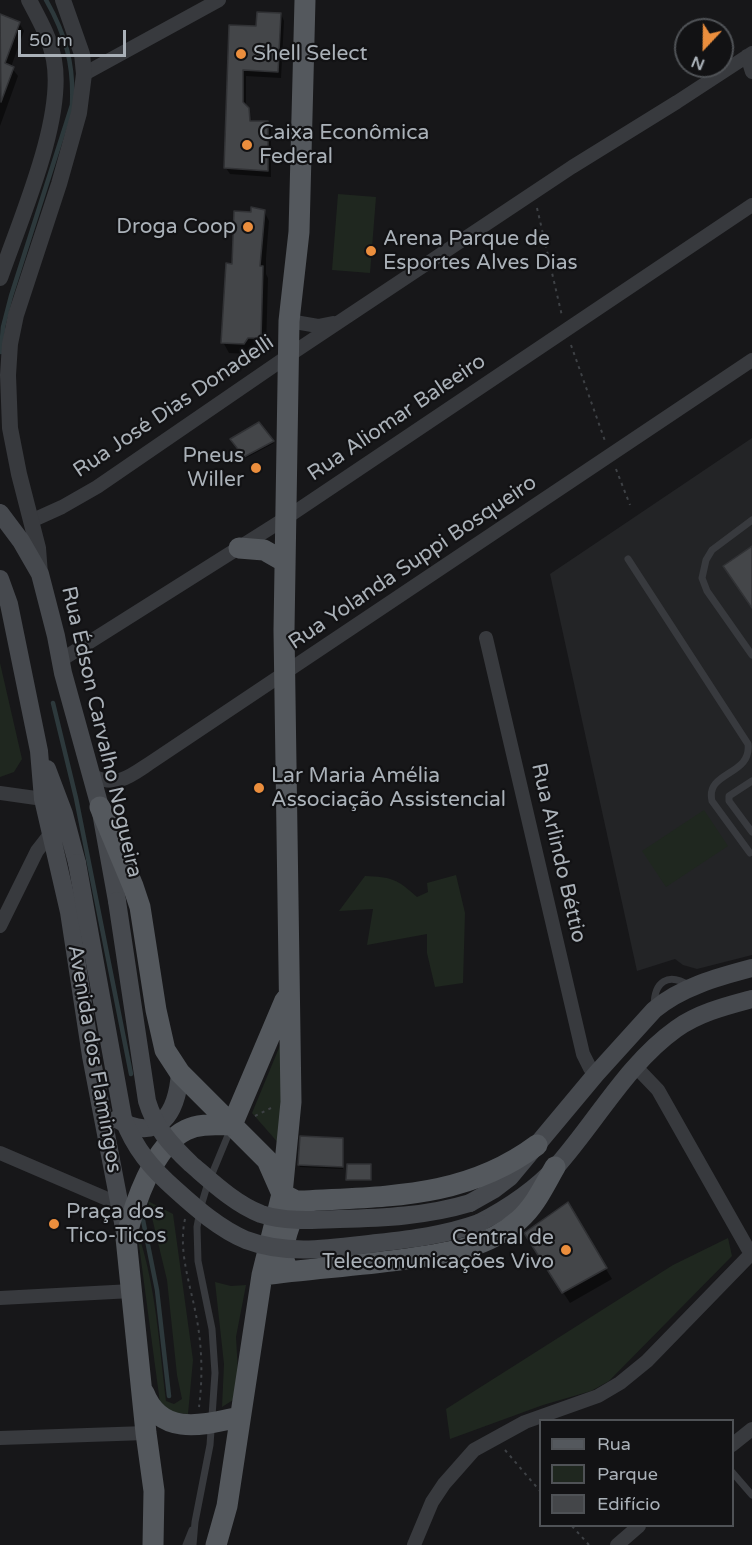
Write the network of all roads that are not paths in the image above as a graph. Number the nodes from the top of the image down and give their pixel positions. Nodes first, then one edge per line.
1 (29, 0) edge
2 (63, 0) edge
3 (305, 0) edge
4 (213, 1) edge
5 (749, 54) edge
6 (752, 72) edge
7 (84, 74) junction
8 (752, 205) edge
9 (0, 278) edge
10 (289, 321) junction
11 (338, 322) junction
12 (288, 356) junction
13 (752, 360) edge
14 (0, 513) edge
15 (286, 518) junction
16 (752, 520) edge
17 (31, 521) junction
18 (239, 548) junction
19 (628, 560) dead end
20 (285, 562) junction
21 (40, 574) junction
22 (0, 579) edge
23 (486, 638) dead end
24 (752, 655) edge
25 (61, 660) junction
26 (284, 676) junction
27 (39, 751) junction
28 (92, 776) junction
29 (752, 781) edge
30 (0, 793) edge
31 (43, 799) junction
32 (100, 807) junction
33 (752, 832) edge
34 (51, 833) junction
35 (750, 854) dead end
36 (0, 926) edge
37 (752, 968) edge
38 (290, 985) junction
39 (752, 999) edge
40 (636, 1067) junction
41 (180, 1073) junction
42 (596, 1074) junction
43 (99, 1098) junction
44 (240, 1122) junction
45 (537, 1145) junction
46 (0, 1153) edge
47 (555, 1167) junction
48 (282, 1194) junction
49 (305, 1201) junction
50 (119, 1204) junction
51 (126, 1238) junction
52 (752, 1254) edge
53 (290, 1271) junction
54 (262, 1275) junction
55 (132, 1291) junction
56 (0, 1298) edge
57 (142, 1387) junction
58 (205, 1417) junction
59 (240, 1417) junction
60 (752, 1429) edge
61 (146, 1433) junction
62 (0, 1438) edge
63 (734, 1443) edge
64 (734, 1474) edge
65 (752, 1495) edge
66 (195, 1522) junction
67 (638, 1527) edge
68 (153, 1545) edge
69 (186, 1545) edge
70 (193, 1545) edge
71 (216, 1545) edge
72 (414, 1545) edge
73 (617, 1545) edge

1 - 9 street
2 - 7 street
3 - 10 main road
4 - 7 street
5 - 6 street
5 - 11 street, Rua José Dias Donadelli
7 - 17 street
8 - 15 street, Rua Aliomar Baleeiro
10 - 11 street, Rua José Dias Donadelli
10 - 12 main road
11 - 12 street, Rua José Dias Donadelli
12 - 15 main road
12 - 17 street, Rua José Dias Donadelli
13 - 26 street, Rua Yolanda Suppi Bosqueiro
14 - 21 main road, Rua Édson Carvalho Nogueira
15 - 18 street, Rua Aliomar Baleeiro
15 - 20 main road
16 - 24 lane
17 - 21 street
18 - 20 main road
18 - 25 street, Rua Aliomar Baleeiro
19 - 35 lane
20 - 26 main road
21 - 25 main road, Rua Édson Carvalho Nogueira
22 - 27 main road, Avenida dos Flamingos
23 - 42 street, Rua Arlindo Béttio
25 - 28 main road, Rua Édson Carvalho Nogueira
26 - 28 street, Rua Yolanda Suppi Bosqueiro
26 - 38 main road
27 - 31 main road, Avenida dos Flamingos
27 - 47 main road, bridge
28 - 32 main road, Rua Édson Carvalho Nogueira
29 - 33 lane
30 - 31 street
31 - 34 main road, Avenida dos Flamingos
32 - 41 main road
32 - 45 main road, Rua Édson Carvalho Nogueira, bridge
34 - 36 street
34 - 43 main road, Avenida dos Flamingos
37 - 42 main road, Rua Édson Carvalho Nogueira
38 - 44 main road
38 - 48 main road
39 - 40 main road
40 - 47 main road
40 - 52 street
41 - 43 main road
41 - 44 main road
42 - 45 main road, Rua Édson Carvalho Nogueira
43 - 50 main road, Avenida dos Flamingos
44 - 48 main road
44 - 51 main road
44 - 58 lane
45 - 49 main road
46 - 50 street
47 - 53 main road
48 - 49 main road
48 - 54 main road
49 - 53 main road
50 - 51 main road, Avenida dos Flamingos
51 - 55 main road, Avenida dos Flamingos
52 - 72 street
53 - 54 main road
54 - 59 main road
55 - 56 street
55 - 57 main road, Avenida dos Flamingos
57 - 58 main road
57 - 61 main road, Avenida dos Flamingos
58 - 59 main road
58 - 66 lane
59 - 71 main road
60 - 63 street
61 - 62 street
61 - 68 main road, Avenida dos Flamingos
64 - 65 lane
66 - 69 lane
66 - 70 lane
67 - 73 street

